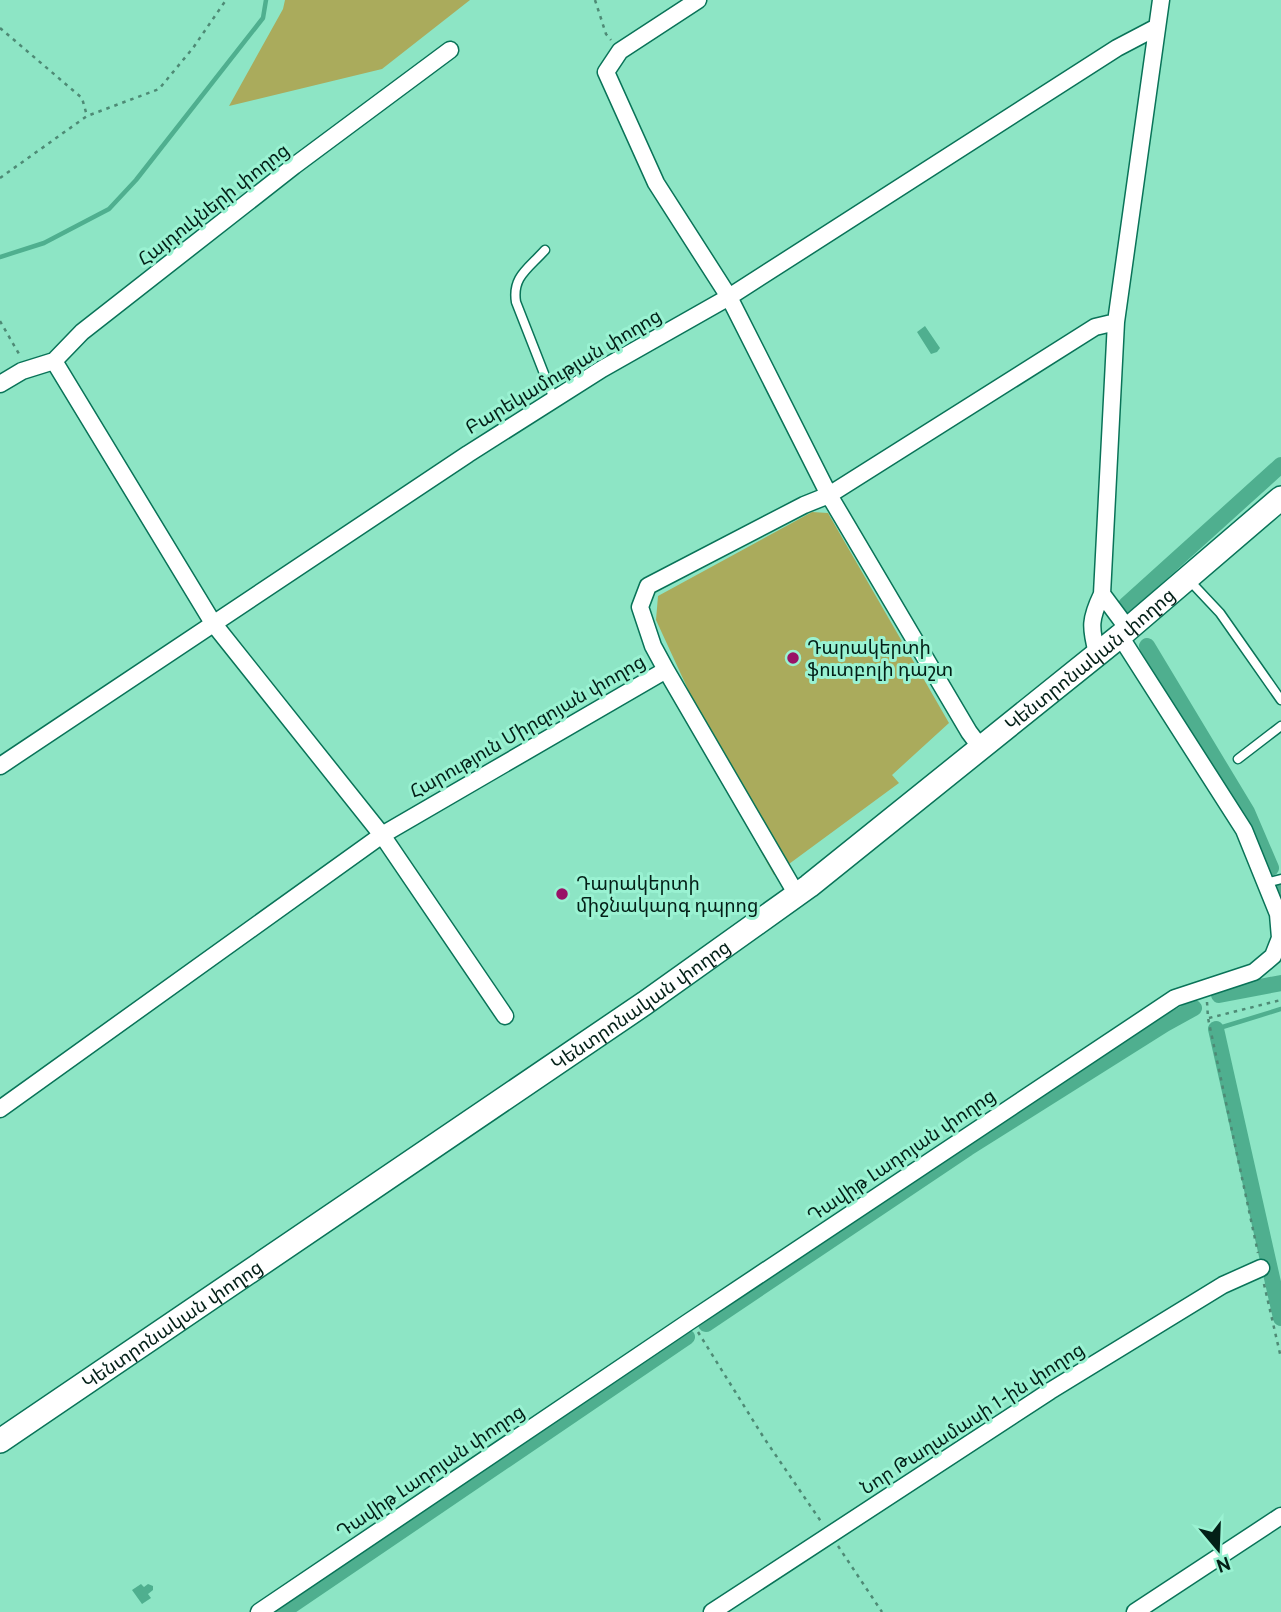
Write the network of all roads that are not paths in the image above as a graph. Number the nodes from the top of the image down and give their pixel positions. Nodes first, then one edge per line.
1 (698, 0) edge
2 (1161, 0) edge
3 (1157, 27) junction
4 (450, 50) dead end
5 (545, 250) dead end
6 (729, 297) junction
7 (1116, 322) junction
8 (54, 361) junction
9 (0, 384) edge
10 (554, 399) junction
11 (829, 495) junction
12 (1281, 498) edge
13 (1188, 579) junction
14 (1102, 594) junction
15 (213, 624) junction
16 (1124, 632) junction
17 (1097, 653) junction
18 (666, 670) junction
19 (1281, 700) edge
20 (1281, 726) edge
21 (981, 748) junction
22 (1238, 759) dead end
23 (0, 766) edge
24 (382, 835) junction
25 (1274, 881) edge
26 (797, 895) junction
27 (505, 1016) dead end
28 (0, 1109) edge
29 (1261, 1268) road end
30 (0, 1441) edge
31 (1281, 1516) edge
32 (259, 1612) edge
33 (712, 1612) edge
34 (1135, 1612) edge

1 - 6 street
2 - 3 street
3 - 6 street, Բարեկամության փողոց
3 - 7 street
4 - 8 street, Հայդուկների փողոց
5 - 10 lane
6 - 10 street, Բարեկամության փողոց
6 - 11 street
7 - 11 street, Հարություն Միրզոյան փողոց
7 - 14 street
8 - 9 street, Հայդուկների փողոց
8 - 15 street
10 - 15 street, Բարեկամության փողոց
11 - 18 street, Հարություն Միրզոյան փողոց
11 - 21 street
12 - 13 main road, Կենտրոնական փողոց
13 - 16 main road, Կենտրոնական փողոց
13 - 19 lane
14 - 16 street, Դավիթ Լադոյան փողոց
14 - 17 street
15 - 23 street, Բարեկամության փողոց
15 - 24 street
16 - 17 main road, Կենտրոնական փողոց
16 - 25 street, Դավիթ Լադոյան փողոց
17 - 21 main road, Կենտրոնական փողոց
18 - 24 street, Հարություն Միրզոյան փողոց
18 - 26 street
20 - 22 lane
21 - 26 main road, Կենտրոնական փողոց
24 - 27 street
24 - 28 street, Հարություն Միրզոյան փողոց
25 - 32 street, Դավիթ Լադոյան փողոց
26 - 30 main road, Կենտրոնական փողոց
29 - 33 street, Նոր Թաղամասի 1-ին փողոց
31 - 34 street

